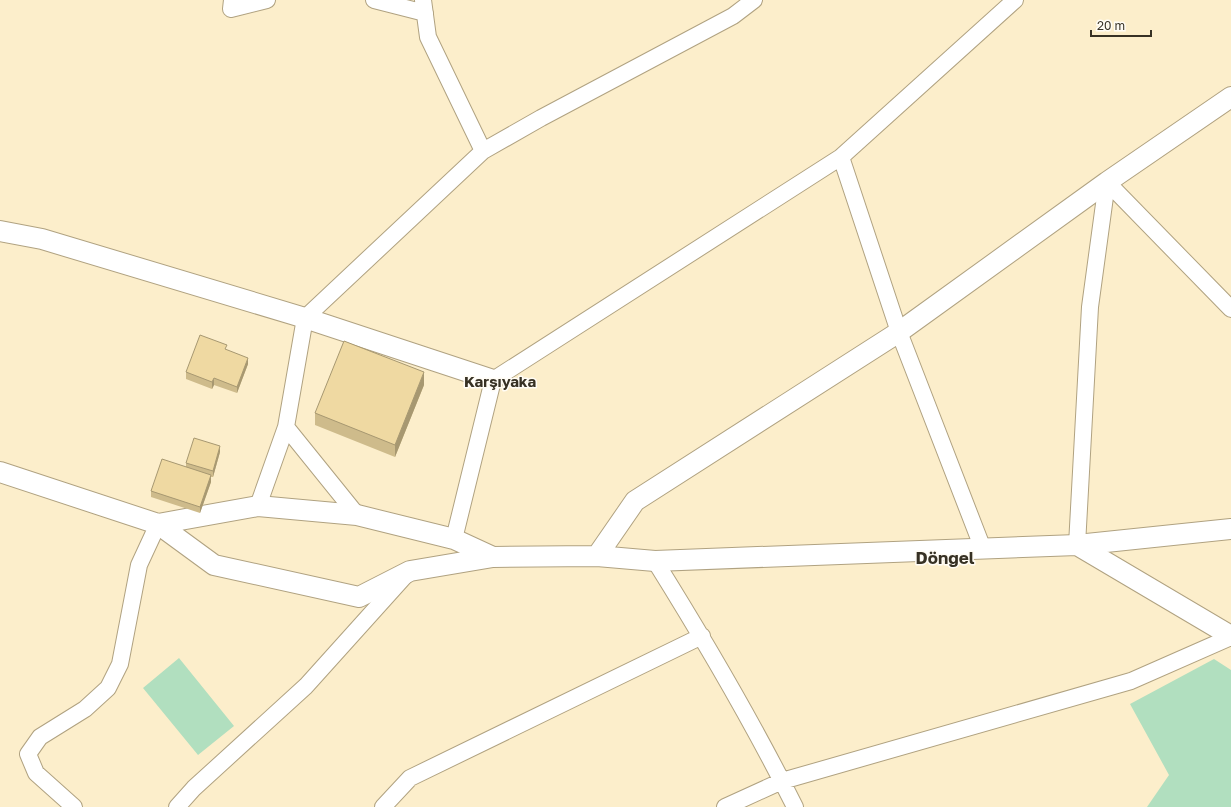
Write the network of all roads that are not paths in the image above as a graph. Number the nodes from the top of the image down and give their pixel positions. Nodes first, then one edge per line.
1 (232, 0) edge
2 (267, 0) edge
3 (374, 0) edge
4 (754, 0) edge
5 (1015, 0) edge
6 (424, 7) edge
7 (1231, 97) edge
8 (483, 151) junction
9 (841, 157) junction
10 (1107, 182) junction
11 (0, 231) edge
12 (1231, 309) edge
13 (305, 318) junction
14 (899, 332) junction
15 (493, 380) junction
16 (286, 427) junction
17 (0, 472) edge
18 (258, 506) junction
19 (357, 515) junction
20 (158, 524) junction
21 (1231, 529) edge
22 (454, 539) junction
23 (1077, 545) junction
24 (983, 549) junction
25 (596, 556) junction
26 (493, 557) junction
27 (656, 561) junction
28 (410, 570) junction
29 (702, 636) junction
30 (1231, 637) edge
31 (782, 781) junction
32 (74, 807) edge
33 (177, 807) edge
34 (382, 807) edge
35 (725, 807) edge
36 (795, 807) edge

1 - 2 street
3 - 6 street
4 - 8 street
5 - 9 street
6 - 8 street
7 - 10 street
8 - 13 street
9 - 14 street
9 - 15 street
10 - 12 street
10 - 14 street
10 - 23 street
11 - 13 street
13 - 15 street
13 - 16 street
14 - 24 street
14 - 25 street
15 - 22 street
16 - 18 street
16 - 19 street
17 - 20 street
18 - 19 street
18 - 20 street
19 - 22 street
20 - 28 street
20 - 32 street
21 - 23 street
22 - 26 street
23 - 24 street
23 - 30 street
24 - 27 street
25 - 26 street
25 - 27 street
26 - 28 street
27 - 29 street
28 - 33 street
29 - 31 street
29 - 34 street
30 - 31 street
31 - 35 street
31 - 36 street

